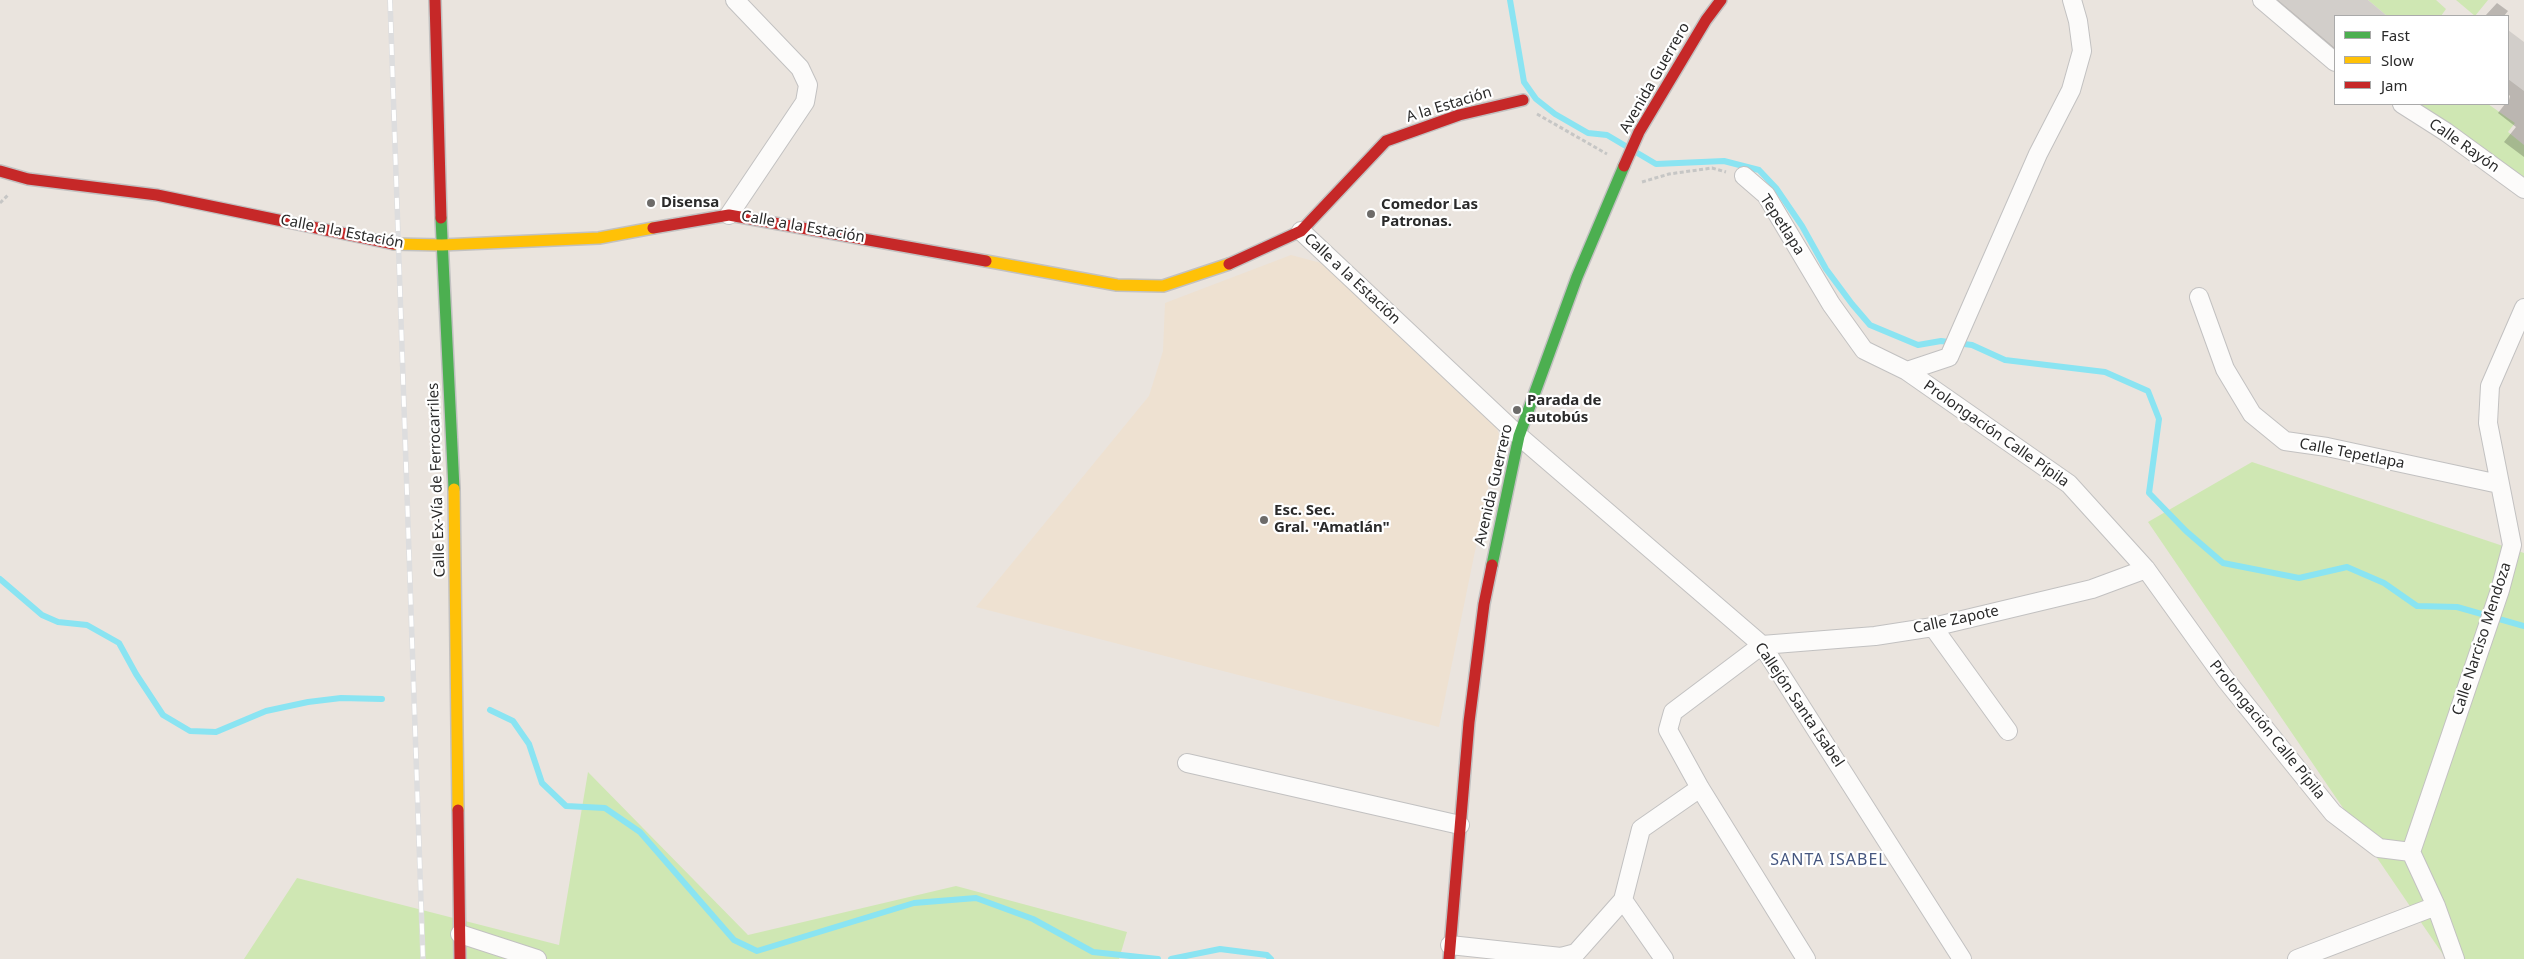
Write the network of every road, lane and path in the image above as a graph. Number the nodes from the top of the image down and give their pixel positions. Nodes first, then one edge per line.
1 (435, 0) edge
2 (735, 0) edge
3 (1721, 0) edge
4 (2072, 0) edge
5 (2262, 0) edge
6 (2334, 61) edge
7 (1523, 100) joint
8 (2404, 105) edge
9 (1626, 163) junction
10 (0, 171) edge
11 (1744, 176) joint
12 (2524, 190) edge
13 (1614, 192) junction
14 (729, 215) junction
15 (1301, 231) junction
16 (442, 245) junction
17 (2198, 297) dead end
18 (2524, 308) edge
19 (1907, 371) junction
20 (1518, 436) junction
21 (2499, 484) junction
22 (2146, 569) junction
23 (1933, 627) junction
24 (1762, 645) junction
25 (2008, 731) dead end
26 (1187, 763) dead end
27 (1700, 788) junction
28 (1460, 825) junction
29 (2411, 852) junction
30 (1623, 900) junction
31 (2436, 906) junction
32 (460, 934) junction
33 (1449, 954) edge
34 (460, 959) edge
35 (536, 959) edge
36 (1664, 959) edge
37 (1806, 959) edge
38 (1962, 959) edge
39 (2297, 959) edge
40 (2455, 959) edge

1 - 16 street, Calle Ex-Vía de Ferrocarriles
2 - 14 street
3 - 9 street, Avenida Guerrero
4 - 19 street, Prolongación Calle Pípila
5 - 6 street
7 - 9 path
7 - 15 street, A la Estación
8 - 12 street, Calle Rayón
9 - 13 street, Avenida Guerrero
10 - 16 street, Calle a la Estación
11 - 13 path
11 - 19 street, Tepetlapa
13 - 20 street, Avenida Guerrero
14 - 15 street, Calle a la Estación
14 - 16 street, Calle a la Estación
15 - 20 street, Calle a la Estación
16 - 32 street, Calle Ex-Vía de Ferrocarriles
17 - 21 street, Calle Tepetlapa
18 - 21 street, Calle Narciso Mendoza
19 - 22 street, Prolongación Calle Pípila
20 - 24 street, Callejón Santa Isabel
20 - 28 street, Avenida Guerrero
21 - 29 street, Calle Narciso Mendoza
22 - 23 street, Calle Zapote
22 - 29 street, Prolongación Calle Pípila
23 - 24 street, Calle Zapote
23 - 25 street
24 - 27 street
24 - 38 street, Callejón Santa Isabel
26 - 28 street
27 - 30 street
27 - 37 street
28 - 33 street, Avenida Guerrero
29 - 31 street
30 - 33 street
30 - 36 street
31 - 39 street
31 - 40 street
32 - 34 street, Calle Ex-Vía de Ferrocarriles
32 - 35 street

